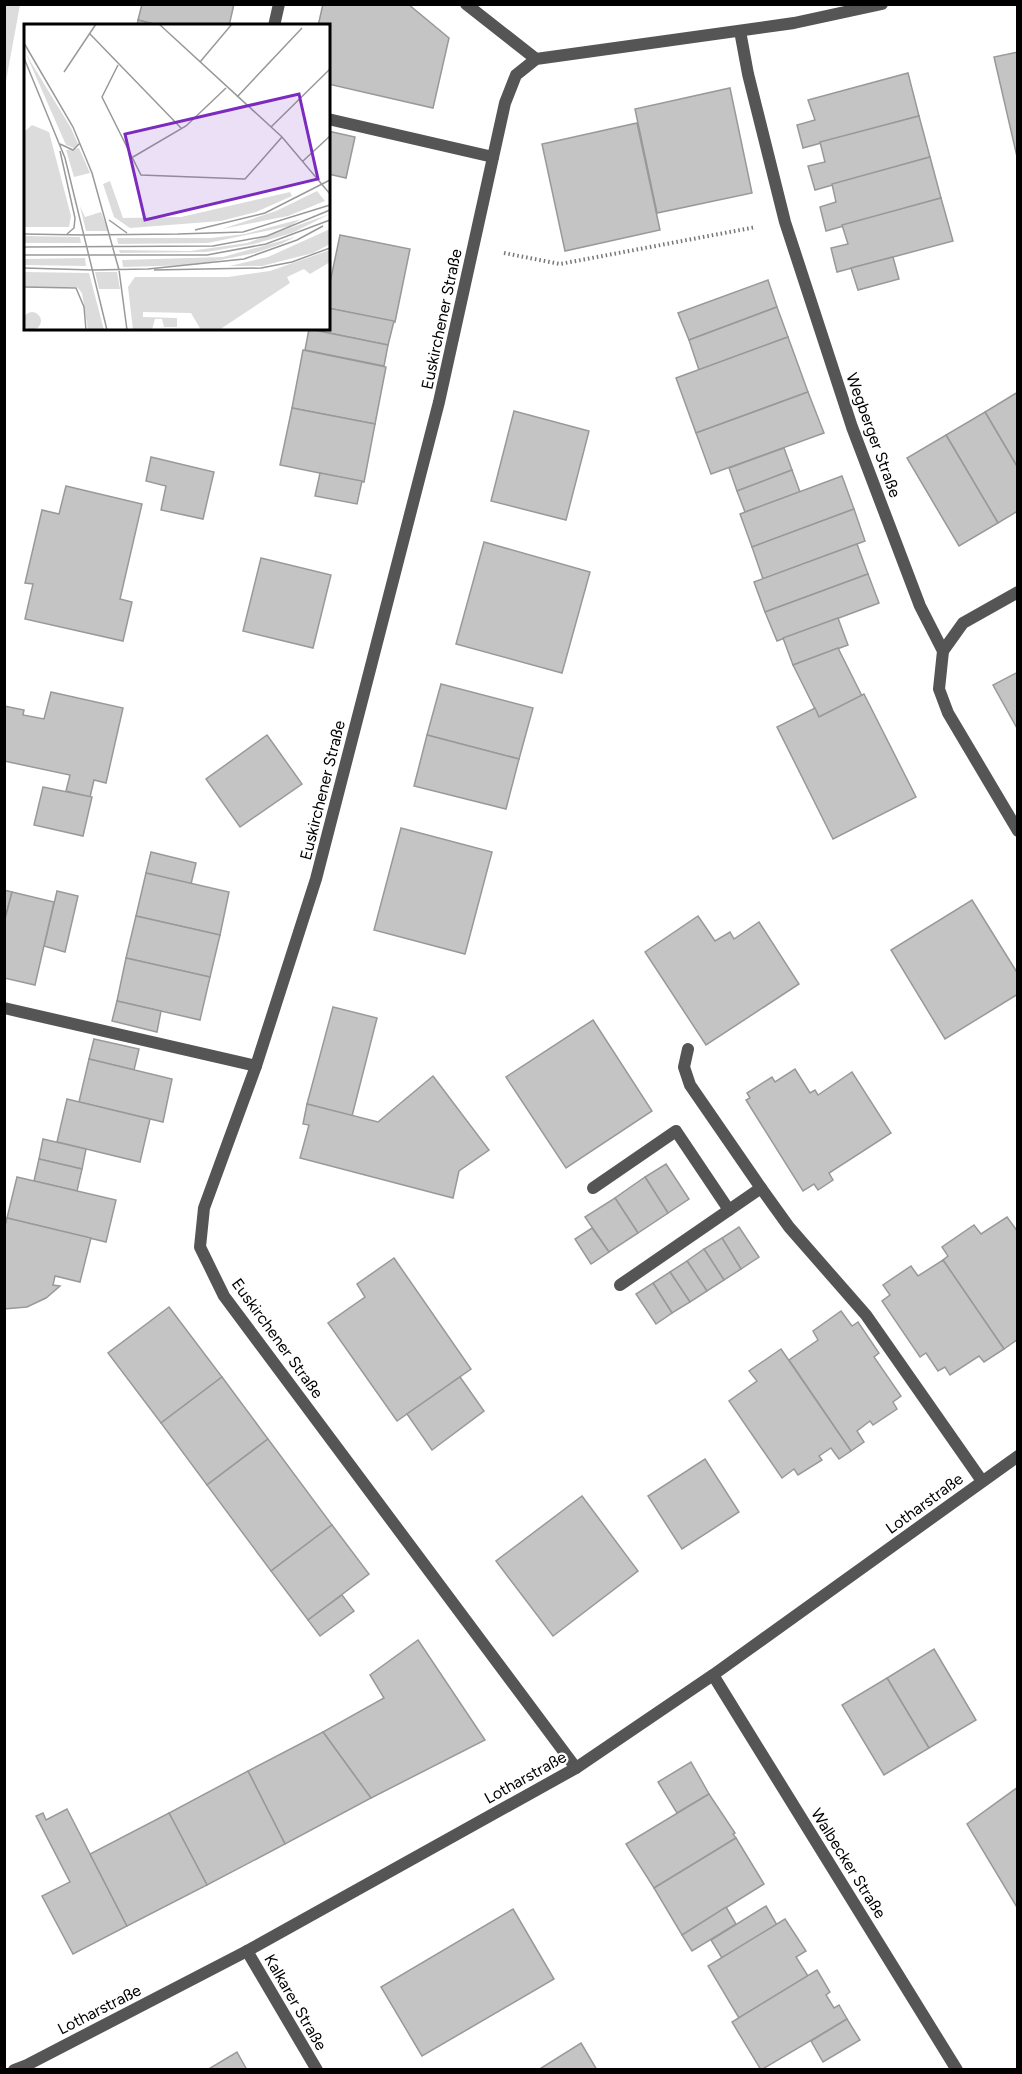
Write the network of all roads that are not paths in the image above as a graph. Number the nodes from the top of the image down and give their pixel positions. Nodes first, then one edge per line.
1 (279, 4) edge
2 (466, 4) edge
3 (882, 4) edge
4 (274, 24) edge
5 (740, 31) junction
6 (536, 59) junction
7 (330, 119) edge
8 (493, 157) junction
9 (1017, 592) edge
10 (943, 651) junction
11 (1017, 831) edge
12 (4, 1008) edge
13 (688, 1049) dead end
14 (256, 1066) junction
15 (593, 1188) dead end
16 (761, 1188) junction
17 (729, 1210) junction
18 (620, 1284) dead end
19 (1017, 1456) edge
20 (982, 1481) junction
21 (713, 1675) junction
22 (576, 1768) junction
23 (247, 1951) junction
24 (14, 2070) edge
25 (317, 2070) edge
26 (957, 2070) edge

1 - 4 street
2 - 6 street
3 - 5 street
5 - 6 street
5 - 10 street, Wegberger Straße
6 - 8 street, Euskirchener Straße
7 - 8 street
8 - 14 street, Euskirchener Straße
9 - 10 street
10 - 11 street
12 - 14 street
13 - 16 street
14 - 22 street, Euskirchener Straße
15 - 17 street
16 - 17 street
16 - 20 street
17 - 18 street
19 - 20 street, Lotharstraße
20 - 21 street, Lotharstraße
21 - 22 street, Lotharstraße
21 - 26 street, Walbecker Straße
22 - 23 street, Lotharstraße
23 - 24 street, Lotharstraße
23 - 25 street, Kalkarer Straße

